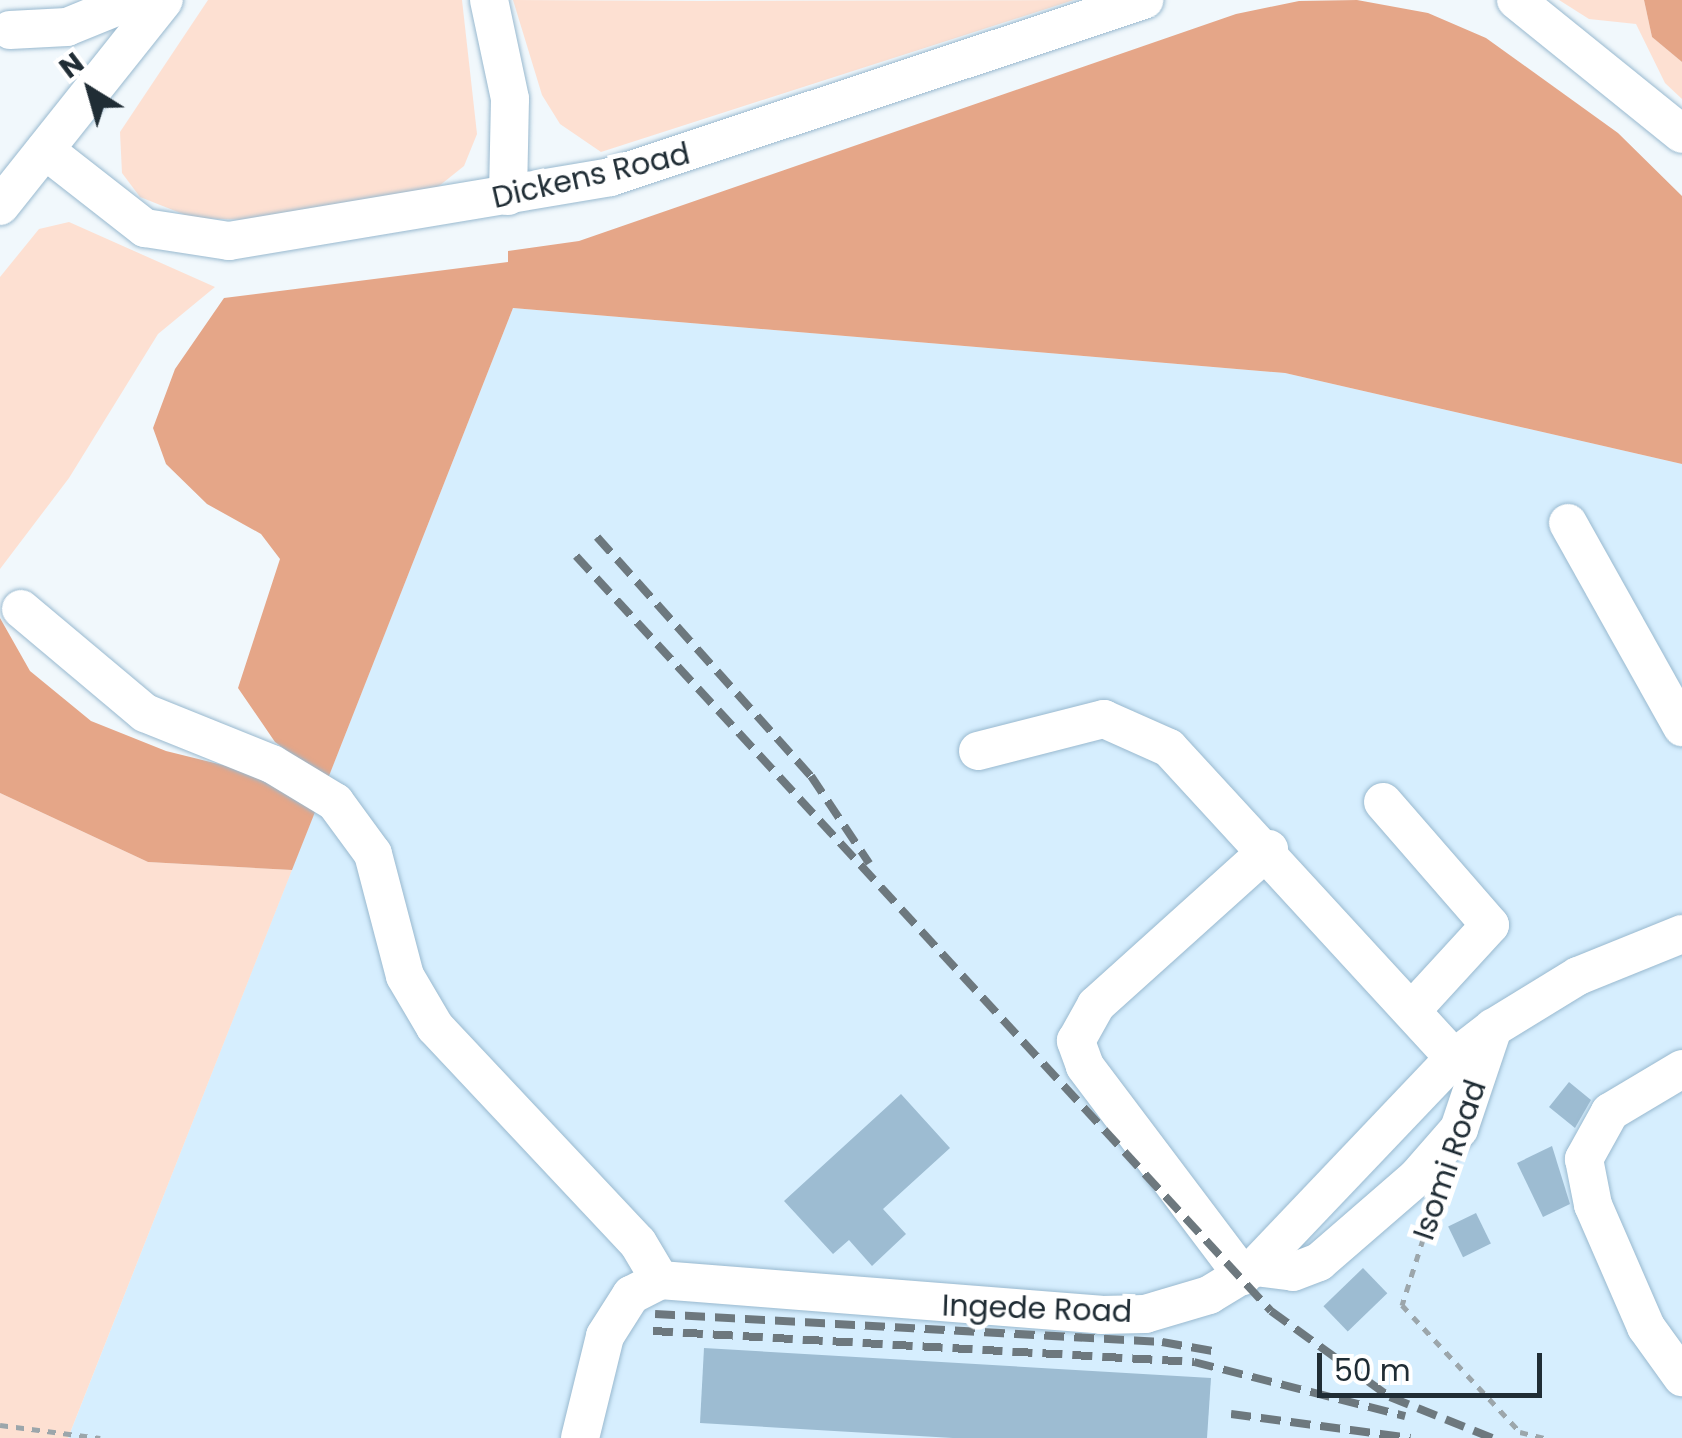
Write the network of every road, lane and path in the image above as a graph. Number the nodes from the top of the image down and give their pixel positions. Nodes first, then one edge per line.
1 (133, 0) edge
2 (164, 0) edge
3 (489, 0) edge
4 (1144, 0) edge
5 (1516, 0) edge
6 (10, 30) dead end
7 (1682, 134) edge
8 (45, 150) junction
9 (508, 196) junction
10 (0, 206) edge
11 (1568, 523) dead end
12 (21, 609) dead end
13 (1682, 727) edge
14 (978, 751) dead end
15 (1384, 802) dead end
16 (1269, 849) junction
17 (1682, 934) edge
18 (1412, 1010) junction
19 (1493, 1028) junction
20 (1454, 1058) junction
21 (1682, 1069) edge
22 (1436, 1200) dead end
23 (1249, 1272) junction
24 (660, 1280) junction
25 (1682, 1377) edge
26 (0, 1425) edge
27 (100, 1438) edge
28 (580, 1438) edge
29 (1544, 1438) edge

1 - 6 street
2 - 8 street
3 - 9 street
4 - 9 street, Dickens Road
5 - 7 street
8 - 9 street, Dickens Road
8 - 10 street
11 - 13 street
12 - 24 street
14 - 16 street
15 - 18 street
16 - 18 street
16 - 23 street
17 - 19 street
18 - 20 street
19 - 20 street, Ingede Road
19 - 23 street, Isomi Road
20 - 23 street, Ingede Road
21 - 25 street
22 - 29 path, Isomi Road
23 - 24 street, Ingede Road
24 - 28 street
26 - 27 path

